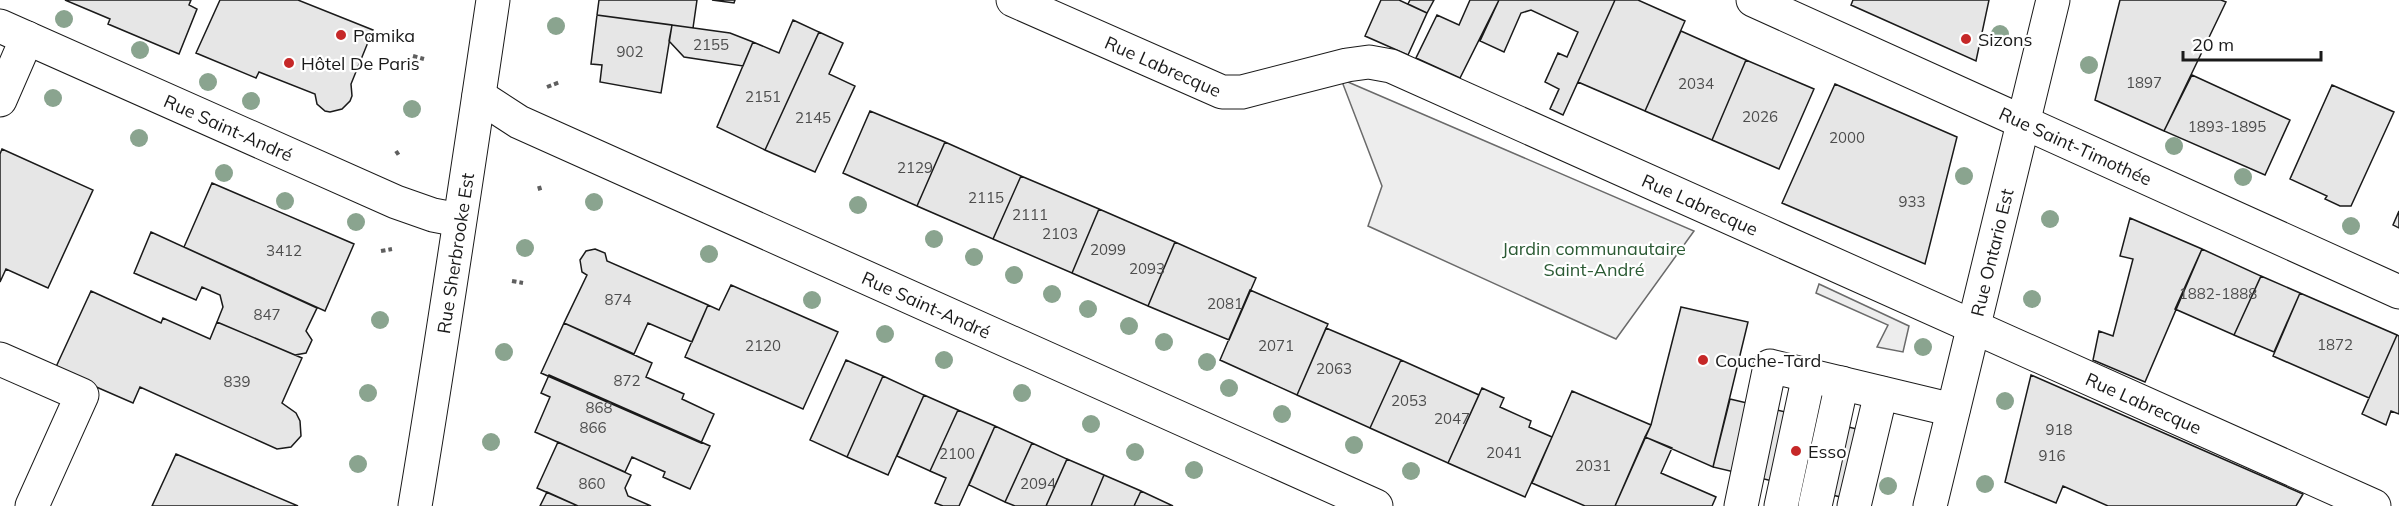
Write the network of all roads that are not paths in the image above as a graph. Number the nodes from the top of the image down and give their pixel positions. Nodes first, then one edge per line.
1 (494, 0) edge
2 (1013, 0) edge
3 (1753, 0) edge
4 (2054, 0) edge
5 (14, 32) edge
6 (479, 96) junction
7 (0, 100) edge
8 (2025, 122) junction
9 (459, 220) junction
10 (2399, 292) edge
11 (1974, 328) junction
12 (0, 359) edge
13 (1809, 375) junction
14 (1842, 383) junction
15 (1881, 393) junction
16 (1953, 410) junction
17 (32, 506) edge
18 (415, 506) edge
19 (1376, 506) edge
20 (1741, 506) edge
21 (1781, 506) edge
22 (1815, 506) edge
23 (1854, 506) edge
24 (1930, 506) edge
25 (2374, 506) edge

1 - 6 street, Rue Sherbrooke Est
2 - 11 street, Rue Labrecque
3 - 8 street, Rue Saint-Timothée
4 - 8 street, Rue Ontario Est
5 - 7 street
5 - 9 street, Rue Saint-André
6 - 9 street, Rue Sherbrooke Est
6 - 19 street, Rue Saint-André
8 - 10 street, Rue Saint-Timothée
8 - 11 street, Rue Ontario Est
9 - 18 street, Rue Sherbrooke Est
11 - 16 street, Rue Ontario Est
11 - 25 street, Rue Labrecque
12 - 17 street
13 - 14 street
13 - 20 street
13 - 21 street
14 - 15 street
14 - 22 street
15 - 16 street
15 - 23 street
16 - 24 street, Rue Ontario Est

